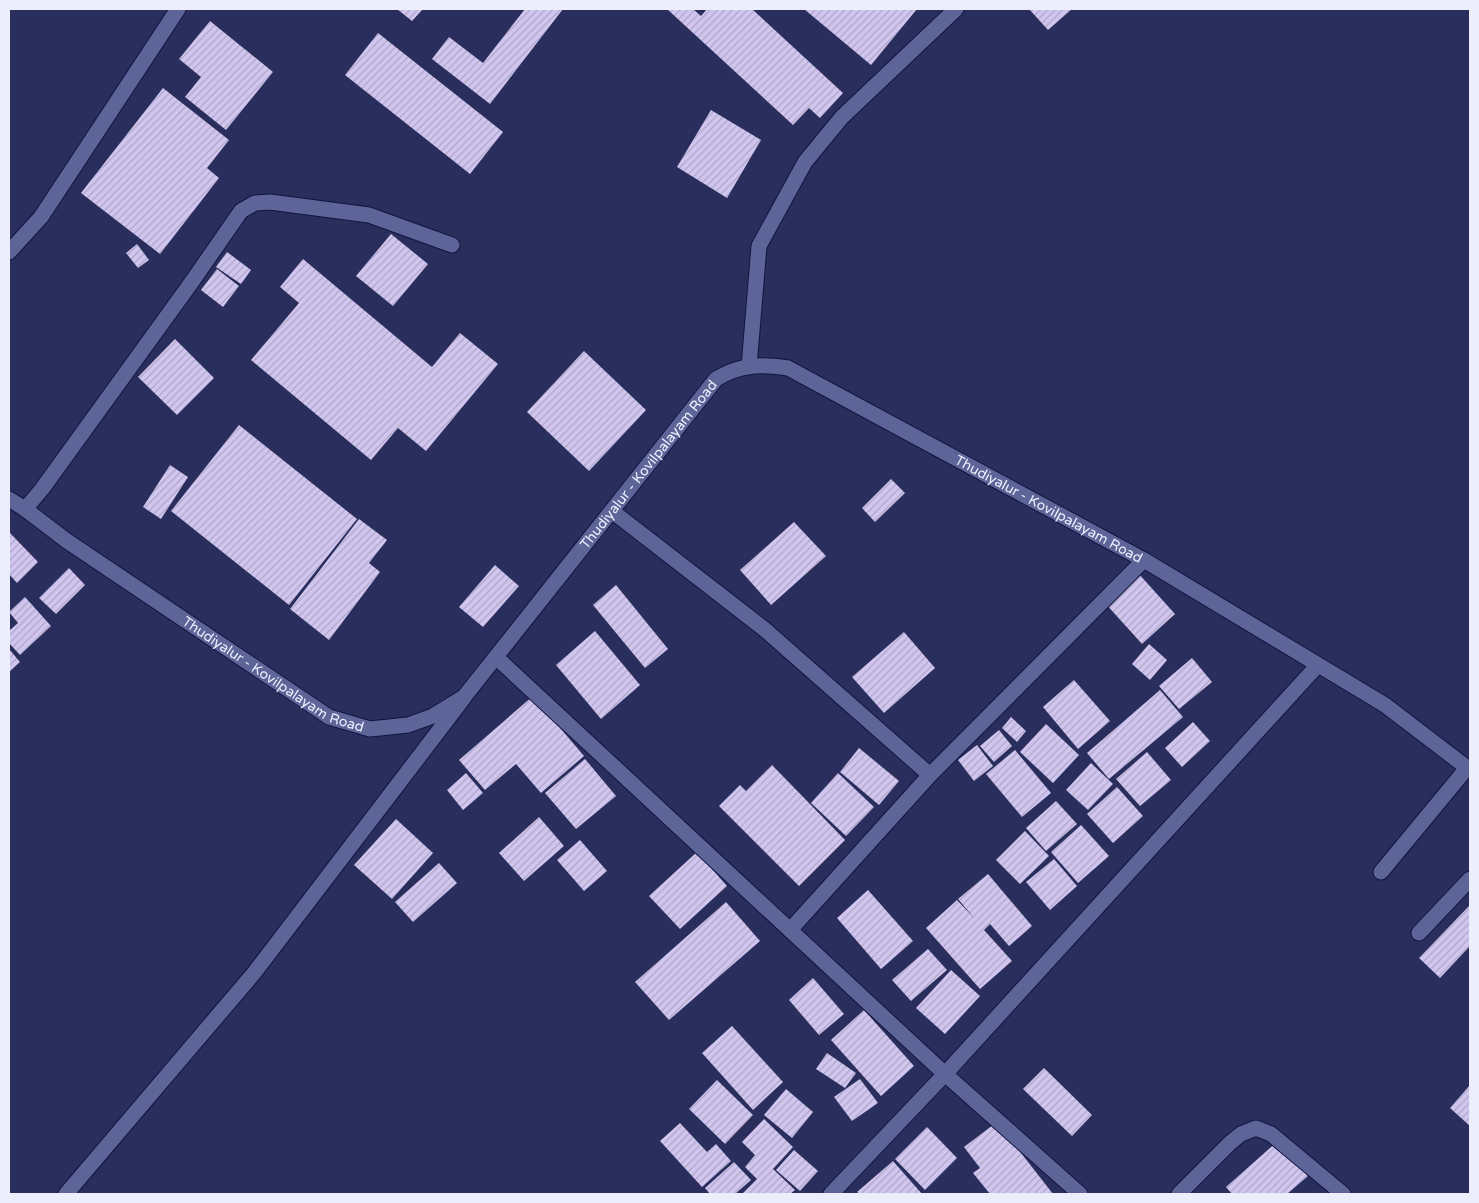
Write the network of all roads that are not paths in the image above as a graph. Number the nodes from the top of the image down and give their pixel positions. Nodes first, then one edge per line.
1 (178, 9) edge
2 (956, 9) edge
3 (452, 245) dead end
4 (9, 252) edge
5 (748, 367) junction
6 (9, 499) edge
7 (26, 509) junction
8 (612, 511) junction
9 (1144, 560) junction
10 (496, 657) junction
11 (1318, 664) junction
12 (464, 697) junction
13 (1469, 769) edge
14 (930, 775) junction
15 (1381, 872) dead end
16 (1470, 880) edge
17 (790, 930) junction
18 (1418, 933) dead end
19 (945, 1074) junction
20 (836, 1192) edge
21 (66, 1194) edge
22 (1080, 1194) edge
23 (1179, 1194) edge
24 (1343, 1194) edge

1 - 4 street
2 - 5 street
3 - 7 street
5 - 8 street, Thudiyalur - Kovilpalayam Road
5 - 9 street, Thudiyalur - Kovilpalayam Road
6 - 7 street, Thudiyalur - Kovilpalayam Road
7 - 12 street, Thudiyalur - Kovilpalayam Road
8 - 10 street, Thudiyalur - Kovilpalayam Road
8 - 14 street
9 - 11 street, Thudiyalur - Kovilpalayam Road
9 - 14 street
10 - 12 street, Thudiyalur - Kovilpalayam Road
10 - 17 street
11 - 13 street, Thudiyalur - Kovilpalayam Road
11 - 19 street
12 - 21 street
13 - 15 street
14 - 17 street
16 - 18 street
17 - 19 street
19 - 20 street
19 - 22 street
23 - 24 street

